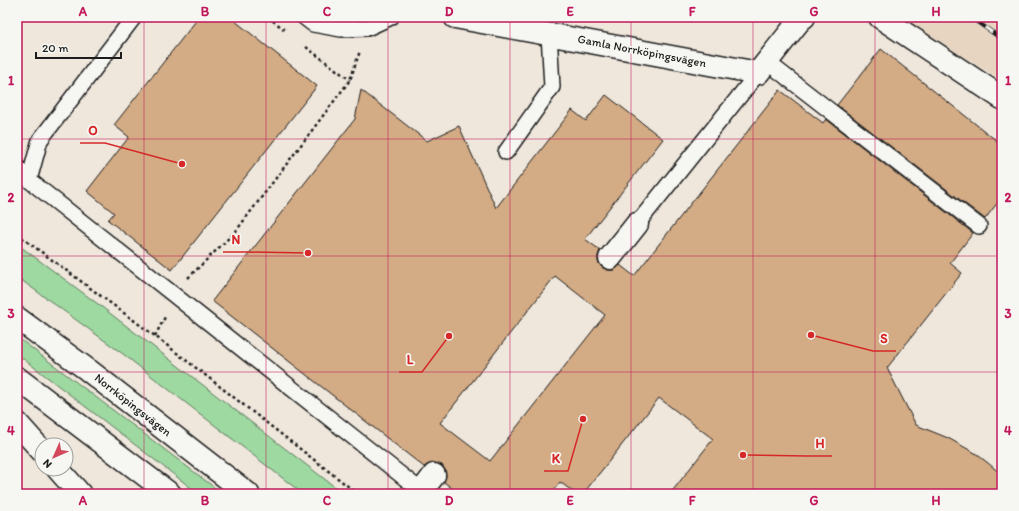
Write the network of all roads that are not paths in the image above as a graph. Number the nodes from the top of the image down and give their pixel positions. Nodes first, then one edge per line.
1 (134, 17) edge
2 (304, 17) edge
3 (391, 17) edge
4 (455, 17) edge
5 (804, 17) edge
6 (880, 17) edge
7 (550, 25) edge
8 (763, 67) junction
9 (1002, 98) edge
10 (506, 152) dead end
11 (17, 167) edge
12 (29, 180) junction
13 (637, 224) joint
14 (979, 226) dead end
15 (610, 258) dead end
16 (17, 318) edge
17 (17, 378) edge
18 (17, 423) edge
19 (34, 442) edge
20 (65, 477) edge
21 (427, 487) edge
22 (80, 494) edge
23 (170, 494) edge
24 (248, 494) edge

1 - 12 lane
2 - 3 lane
4 - 7 street, Gamla Norrköpingsvägen
5 - 8 street
6 - 9 street
7 - 8 street, Gamla Norrköpingsvägen
7 - 10 lane
8 - 13 lane
8 - 14 lane
11 - 12 lane
12 - 21 lane
13 - 15 street
16 - 24 street, Norrköpingsvägen
17 - 23 street
18 - 19 street
20 - 22 street

